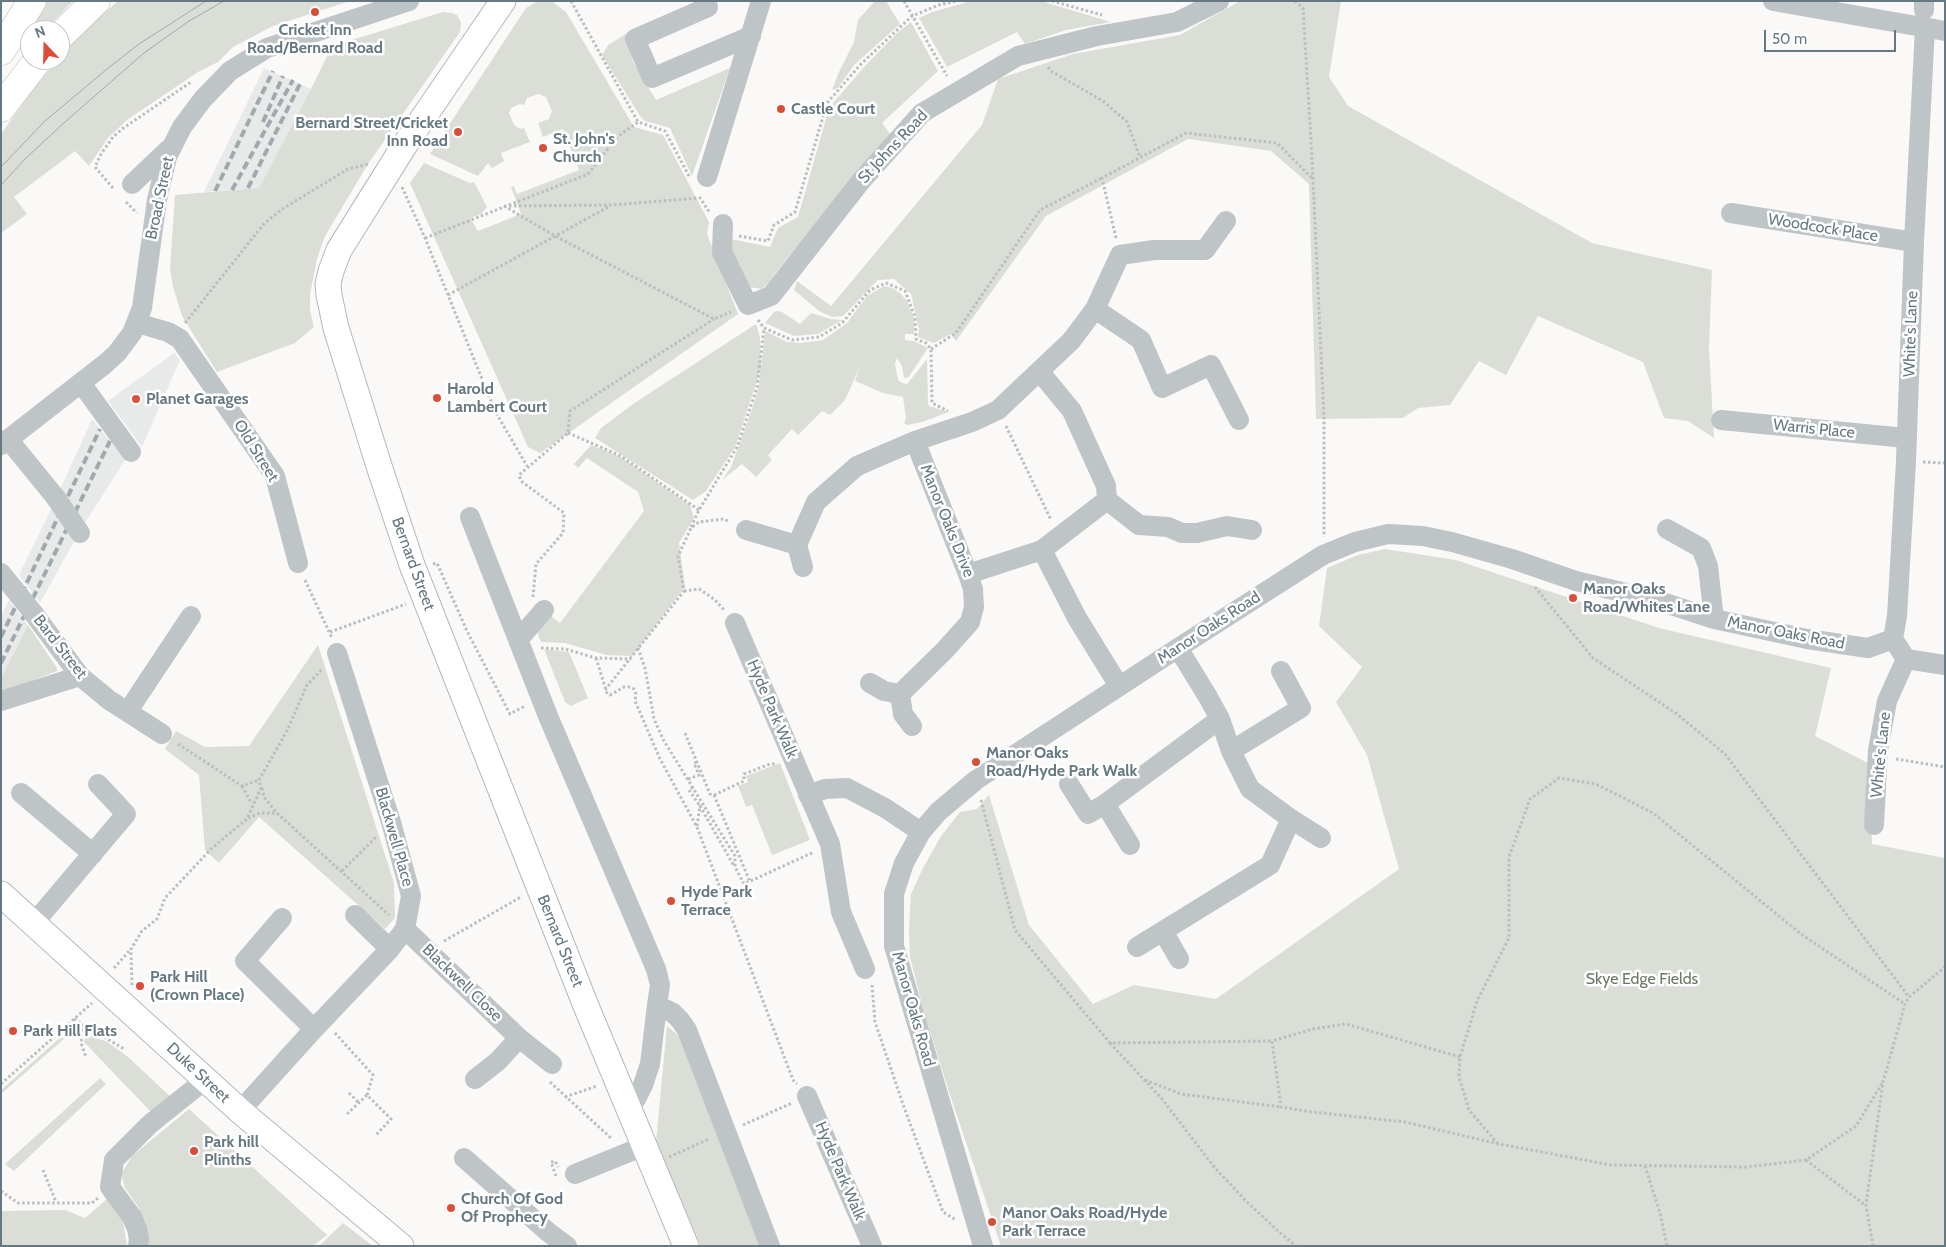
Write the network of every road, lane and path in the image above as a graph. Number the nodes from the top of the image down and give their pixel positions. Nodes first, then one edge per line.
1 (32, 1) edge
2 (96, 1) edge
3 (409, 1) edge
4 (480, 1) edge
5 (502, 1) edge
6 (571, 1) edge
7 (761, 1) edge
8 (904, 1) edge
9 (956, 1) edge
10 (1052, 1) edge
11 (1219, 1) edge
12 (1295, 1) edge
13 (1773, 1) edge
14 (708, 7) dead end
15 (1924, 13) edge
16 (912, 16) junction
17 (1110, 17) dead end
18 (70, 26) edge
19 (1945, 31) edge
20 (750, 36) junction
21 (477, 39) junction
22 (1, 51) edge
23 (1038, 51) junction
24 (30, 70) edge
25 (192, 82) dead end
26 (956, 92) junction
27 (1, 108) edge
28 (638, 122) junction
29 (171, 148) junction
30 (1140, 157) junction
31 (384, 164) junction
32 (1102, 178) junction
33 (1313, 179) junction
34 (698, 182) junction
35 (122, 190) junction
36 (700, 198) junction
37 (611, 205) junction
38 (504, 206) junction
39 (1731, 213) dead end
40 (142, 217) dead end
41 (1226, 221) dead end
42 (723, 229) junction
43 (555, 236) junction
44 (425, 238) junction
45 (1914, 242) junction
46 (1120, 255) junction
47 (448, 295) junction
48 (748, 306) junction
49 (1095, 309) junction
50 (714, 319) junction
51 (137, 323) junction
52 (764, 328) junction
53 (176, 335) junction
54 (931, 349) junction
55 (1040, 372) junction
56 (81, 384) junction
57 (998, 410) junction
58 (1239, 420) dead end
59 (1720, 420) dead end
60 (972, 422) junction
61 (568, 433) junction
62 (1906, 438) junction
63 (915, 441) junction
64 (5, 442) edge
65 (131, 452) dead end
66 (528, 466) junction
67 (1107, 500) junction
68 (699, 510) junction
69 (470, 517) dead end
70 (691, 528) junction
71 (1668, 529) dead end
72 (746, 530) joint
73 (1252, 530) dead end
74 (80, 533) dead end
75 (1060, 537) junction
76 (797, 545) junction
77 (1042, 550) junction
78 (1323, 555) junction
79 (1512, 559) junction
80 (298, 563) joint
81 (412, 565) junction
82 (802, 567) dead end
83 (968, 574) junction
84 (7, 581) edge
85 (684, 590) junction
86 (424, 597) junction
87 (714, 599) dead end
88 (544, 610) dead end
89 (191, 616) dead end
90 (1714, 619) junction
91 (511, 621) junction
92 (734, 623) dead end
93 (330, 632) junction
94 (1893, 639) junction
95 (518, 640) junction
96 (543, 647) dead end
97 (638, 648) junction
98 (1178, 648) junction
99 (337, 653) junction
100 (596, 658) junction
101 (1906, 658) junction
102 (631, 659) junction
103 (1945, 665) edge
104 (1281, 671) dead end
105 (80, 676) junction
106 (870, 683) dead end
107 (1119, 686) junction
108 (605, 690) junction
109 (900, 694) junction
110 (520, 698) dead end
111 (1, 701) edge
112 (128, 712) junction
113 (1220, 719) junction
114 (912, 726) dead end
115 (685, 733) dead end
116 (162, 734) joint
117 (1231, 751) junction
118 (1878, 756) junction
119 (697, 762) junction
120 (795, 764) junction
121 (1945, 767) edge
122 (688, 779) junction
123 (259, 780) junction
124 (976, 780) junction
125 (98, 784) dead end
126 (1068, 784) dead end
127 (242, 786) junction
128 (693, 787) junction
129 (261, 788) junction
130 (21, 793) dead end
131 (714, 795) junction
132 (808, 796) junction
133 (253, 804) junction
134 (1105, 804) junction
135 (700, 806) junction
136 (277, 813) junction
137 (247, 818) junction
138 (1291, 820) junction
139 (391, 822) junction
140 (1874, 825) dead end
141 (697, 827) junction
142 (921, 832) junction
143 (1321, 838) dead end
144 (830, 844) junction
145 (1130, 845) dead end
146 (93, 854) junction
147 (734, 868) junction
148 (342, 871) junction
149 (750, 882) junction
150 (539, 888) junction
151 (1, 894) edge
152 (355, 915) dead end
153 (282, 918) dead end
154 (34, 923) junction
155 (405, 930) junction
156 (1163, 931) junction
157 (1137, 947) dead end
158 (131, 949) junction
159 (390, 949) junction
160 (428, 950) junction
161 (1180, 959) dead end
162 (1945, 968) edge
163 (865, 969) joint
164 (100, 983) junction
165 (1909, 997) junction
166 (1905, 1004) junction
167 (657, 1005) junction
168 (84, 1011) dead end
169 (133, 1014) junction
170 (74, 1019) junction
171 (83, 1024) junction
172 (318, 1025) junction
173 (519, 1038) junction
174 (1272, 1041) junction
175 (1110, 1043) junction
176 (124, 1049) dead end
177 (86, 1057) dead end
178 (1460, 1057) junction
179 (552, 1064) joint
180 (475, 1079) dead end
181 (617, 1079) junction
182 (1143, 1079) junction
183 (205, 1080) junction
184 (1883, 1082) junction
185 (1, 1084) edge
186 (349, 1093) dead end
187 (367, 1095) junction
188 (808, 1096) junction
189 (564, 1097) junction
190 (359, 1103) junction
191 (626, 1105) junction
192 (1281, 1107) junction
193 (240, 1111) junction
194 (347, 1114) dead end
195 (764, 1116) dead end
196 (375, 1136) dead end
197 (699, 1143) dead end
198 (1499, 1144) junction
199 (633, 1150) junction
200 (678, 1151) dead end
201 (464, 1158) dead end
202 (1806, 1160) junction
203 (1645, 1166) junction
204 (43, 1170) dead end
205 (575, 1174) dead end
206 (110, 1187) junction
207 (1, 1191) edge
208 (56, 1202) junction
209 (1866, 1206) junction
210 (543, 1239) edge
211 (982, 1241) edge
212 (138, 1246) edge
213 (401, 1246) edge
214 (567, 1246) edge
215 (686, 1246) edge
216 (770, 1246) edge
217 (872, 1246) edge
218 (1296, 1246) edge
219 (1667, 1246) edge
220 (1872, 1246) edge

1 - 22 highway
2 - 18 highway
3 - 29 street, Broad Street
4 - 21 main road
5 - 21 main road, Bernard Street
6 - 28 path
7 - 20 street
8 - 16 path
9 - 16 path
10 - 17 path
11 - 23 street, St Johns Road
12 - 33 path
13 - 15 street
14 - 20 street
15 - 19 street
15 - 45 street, White's Lane
16 - 26 path
16 - 42 path
20 - 34 street
21 - 31 main road, Bernard Street
23 - 26 street, St Johns Road
23 - 30 path
24 - 27 highway
25 - 35 path
26 - 48 street, St Johns Road
28 - 34 path
28 - 38 path
29 - 35 street
29 - 51 street, Broad Street
30 - 32 path
30 - 33 path
31 - 44 path
31 - 53 path
31 - 81 main road, Bernard Street
32 - 46 path
32 - 54 path
33 - 78 path
34 - 36 path
35 - 40 path
36 - 37 path
36 - 42 path
37 - 38 path
37 - 43 path
38 - 43 path
38 - 44 path
39 - 45 street, Woodcock Place
41 - 46 street
42 - 48 street
43 - 47 path
43 - 50 path
44 - 47 path
45 - 62 street, White's Lane
46 - 49 street
47 - 66 path
48 - 50 path
48 - 52 path
49 - 55 street
49 - 58 street
50 - 61 path
51 - 53 street
51 - 56 street, Broad Street
52 - 54 path
52 - 68 path
53 - 80 street, Old Street
54 - 60 path
55 - 57 street
55 - 67 street
56 - 64 street, Broad Street
56 - 65 street
57 - 60 street
57 - 75 path
59 - 62 street, Warris Place
60 - 63 street
61 - 66 path
61 - 68 path
62 - 94 street, White's Lane
63 - 76 street
63 - 83 street, Manor Oaks Drive
64 - 74 street, bridge
66 - 91 path
67 - 73 street
67 - 75 street
68 - 70 path
69 - 91 street
70 - 72 path
70 - 85 path
71 - 90 street
72 - 76 street
75 - 77 street
76 - 82 street
77 - 83 street
77 - 107 street
78 - 79 street, Manor Oaks Road
78 - 98 street, Manor Oaks Road
79 - 90 street, Manor Oaks Road
79 - 165 path
80 - 93 path
81 - 86 main road, Bernard Street
81 - 110 path
83 - 109 street, Manor Oaks Drive
84 - 105 street, Bard Street, bridge
85 - 87 path
85 - 97 path
86 - 93 path
86 - 150 main road, Bernard Street
88 - 95 street
89 - 112 street
90 - 94 street, Manor Oaks Road
91 - 95 street
92 - 120 street, Hyde Park Walk
93 - 99 path
94 - 101 street
95 - 167 street
96 - 100 path
97 - 102 path
97 - 122 path
98 - 107 street, Manor Oaks Road
98 - 113 street
99 - 123 path
99 - 139 street, Blackwell Place
100 - 102 path
100 - 108 path
101 - 103 street
101 - 118 street, White's Lane
102 - 108 path
104 - 117 street
105 - 111 street
105 - 112 street, Bard Street
106 - 109 street
107 - 124 street, Manor Oaks Road
108 - 141 path
109 - 114 street
112 - 116 street, Bard Street
113 - 117 street
113 - 134 street
115 - 119 path
116 - 127 path
117 - 138 street
118 - 121 path
118 - 140 street, White's Lane
119 - 122 path
119 - 131 path
120 - 131 path
120 - 132 street, Hyde Park Walk
122 - 128 path
123 - 127 path
123 - 129 path
124 - 142 street, Manor Oaks Road
124 - 175 path
125 - 146 street
126 - 134 street
127 - 133 path
128 - 135 path
128 - 147 path
129 - 133 path
129 - 136 path
130 - 146 street
131 - 149 path
132 - 142 street
132 - 144 street, Hyde Park Walk
133 - 137 path
134 - 145 street
135 - 141 path
135 - 147 path
136 - 137 path
136 - 148 path
137 - 158 path
138 - 143 street
138 - 156 street
139 - 148 path
139 - 155 street, Blackwell Place
141 - 188 path
142 - 211 street, Manor Oaks Road
144 - 149 path
144 - 163 street, Hyde Park Walk
146 - 154 street
147 - 149 path
148 - 155 path
150 - 160 path
150 - 181 main road, Bernard Street
151 - 154 main road, Duke Street
152 - 159 street
153 - 172 street
154 - 164 main road, Duke Street
155 - 159 street, Blackwell Place
155 - 160 street, Blackwell Close
156 - 157 street
156 - 161 street
158 - 164 path
158 - 169 path
159 - 172 street, Blackwell Place
160 - 173 street, Blackwell Close
162 - 165 path
163 - 211 path
164 - 169 main road, Duke Street
165 - 166 path
166 - 178 path
166 - 184 path
167 - 191 street
167 - 216 street
168 - 170 path
169 - 183 main road, Duke Street
170 - 171 path
170 - 185 path
171 - 176 path
171 - 177 path
172 - 187 path
172 - 193 street, Blackwell Place
173 - 179 street, Blackwell Close
173 - 180 street
174 - 175 path
174 - 178 path
174 - 192 path
175 - 182 path
178 - 198 path
179 - 189 path
181 - 189 path
181 - 191 main road, Bernard Street
182 - 192 path
182 - 218 path
183 - 193 main road, Duke Street
183 - 206 street
184 - 202 path
184 - 209 path
186 - 190 path
187 - 190 path
187 - 196 path
188 - 195 path
188 - 217 street, Hyde Park Walk
189 - 199 path
190 - 194 path
191 - 199 main road, Bernard Street
192 - 198 path
193 - 213 main road, Duke Street
197 - 200 path
198 - 203 path
199 - 205 street
199 - 215 main road, Bernard Street
201 - 210 street
202 - 203 path
202 - 209 path
203 - 219 path
204 - 208 path
206 - 208 path
206 - 212 street
207 - 208 path
209 - 220 path
210 - 214 street

